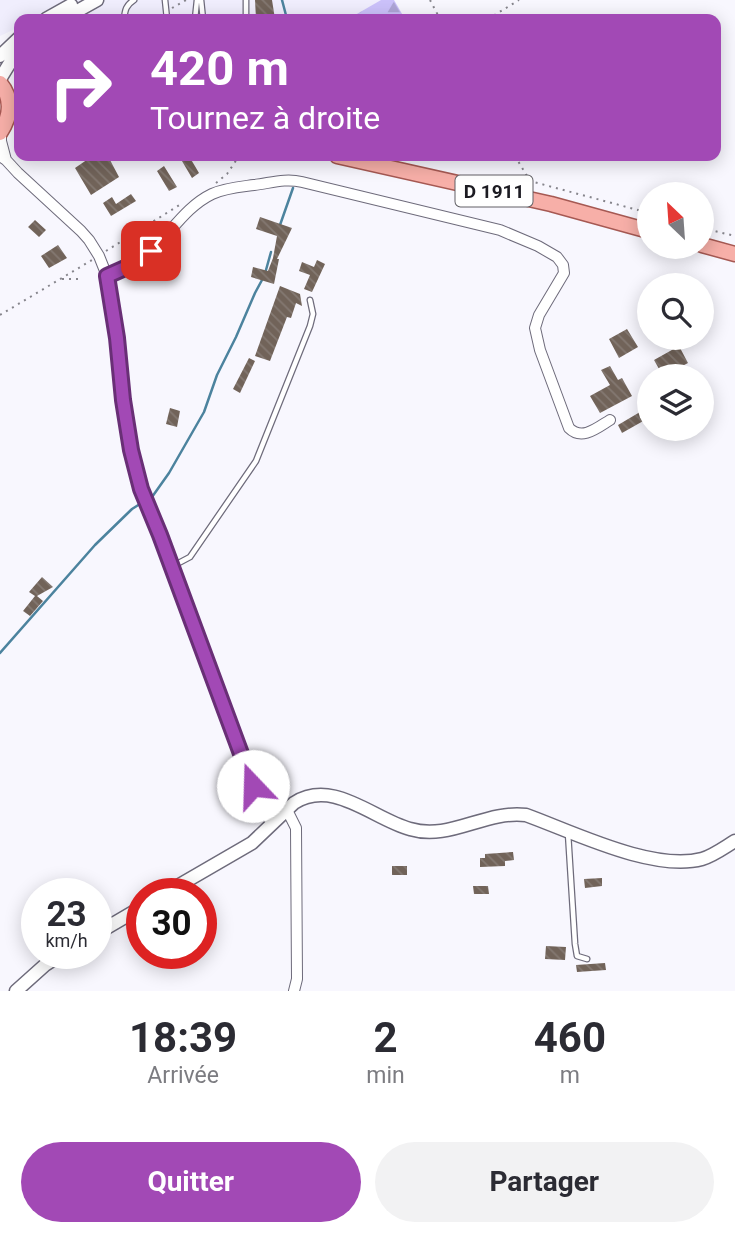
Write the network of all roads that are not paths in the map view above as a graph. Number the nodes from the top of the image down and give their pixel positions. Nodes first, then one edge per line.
1 (81, 0) edge
2 (97, 0) edge
3 (56, 14) edge
4 (76, 14) edge
5 (14, 42) edge
6 (0, 55) edge
7 (14, 57) edge
8 (0, 81) edge
9 (14, 100) edge
10 (7, 126) edge
11 (3, 158) edge
12 (359, 161) edge
13 (637, 228) edge
14 (714, 248) edge
15 (735, 254) edge
16 (107, 276) junction
17 (310, 300) dead end
18 (610, 420) dead end
19 (172, 567) junction
20 (287, 810) junction
21 (272, 824) junction
22 (568, 832) junction
23 (735, 841) edge
24 (192, 878) edge
25 (587, 960) dead end
26 (41, 969) edge
27 (16, 991) edge
28 (294, 991) edge

1 - 3 street
2 - 4 street
5 - 6 street
7 - 8 street
8 - 9 main road
9 - 10 main road
10 - 11 street
11 - 16 street
12 - 13 main road, D 1911
14 - 15 main road
16 - 18 street
16 - 19 street
17 - 19 lane
19 - 21 street
20 - 21 street
20 - 22 street
20 - 28 street
21 - 24 street
22 - 23 street
22 - 25 lane
26 - 27 street

